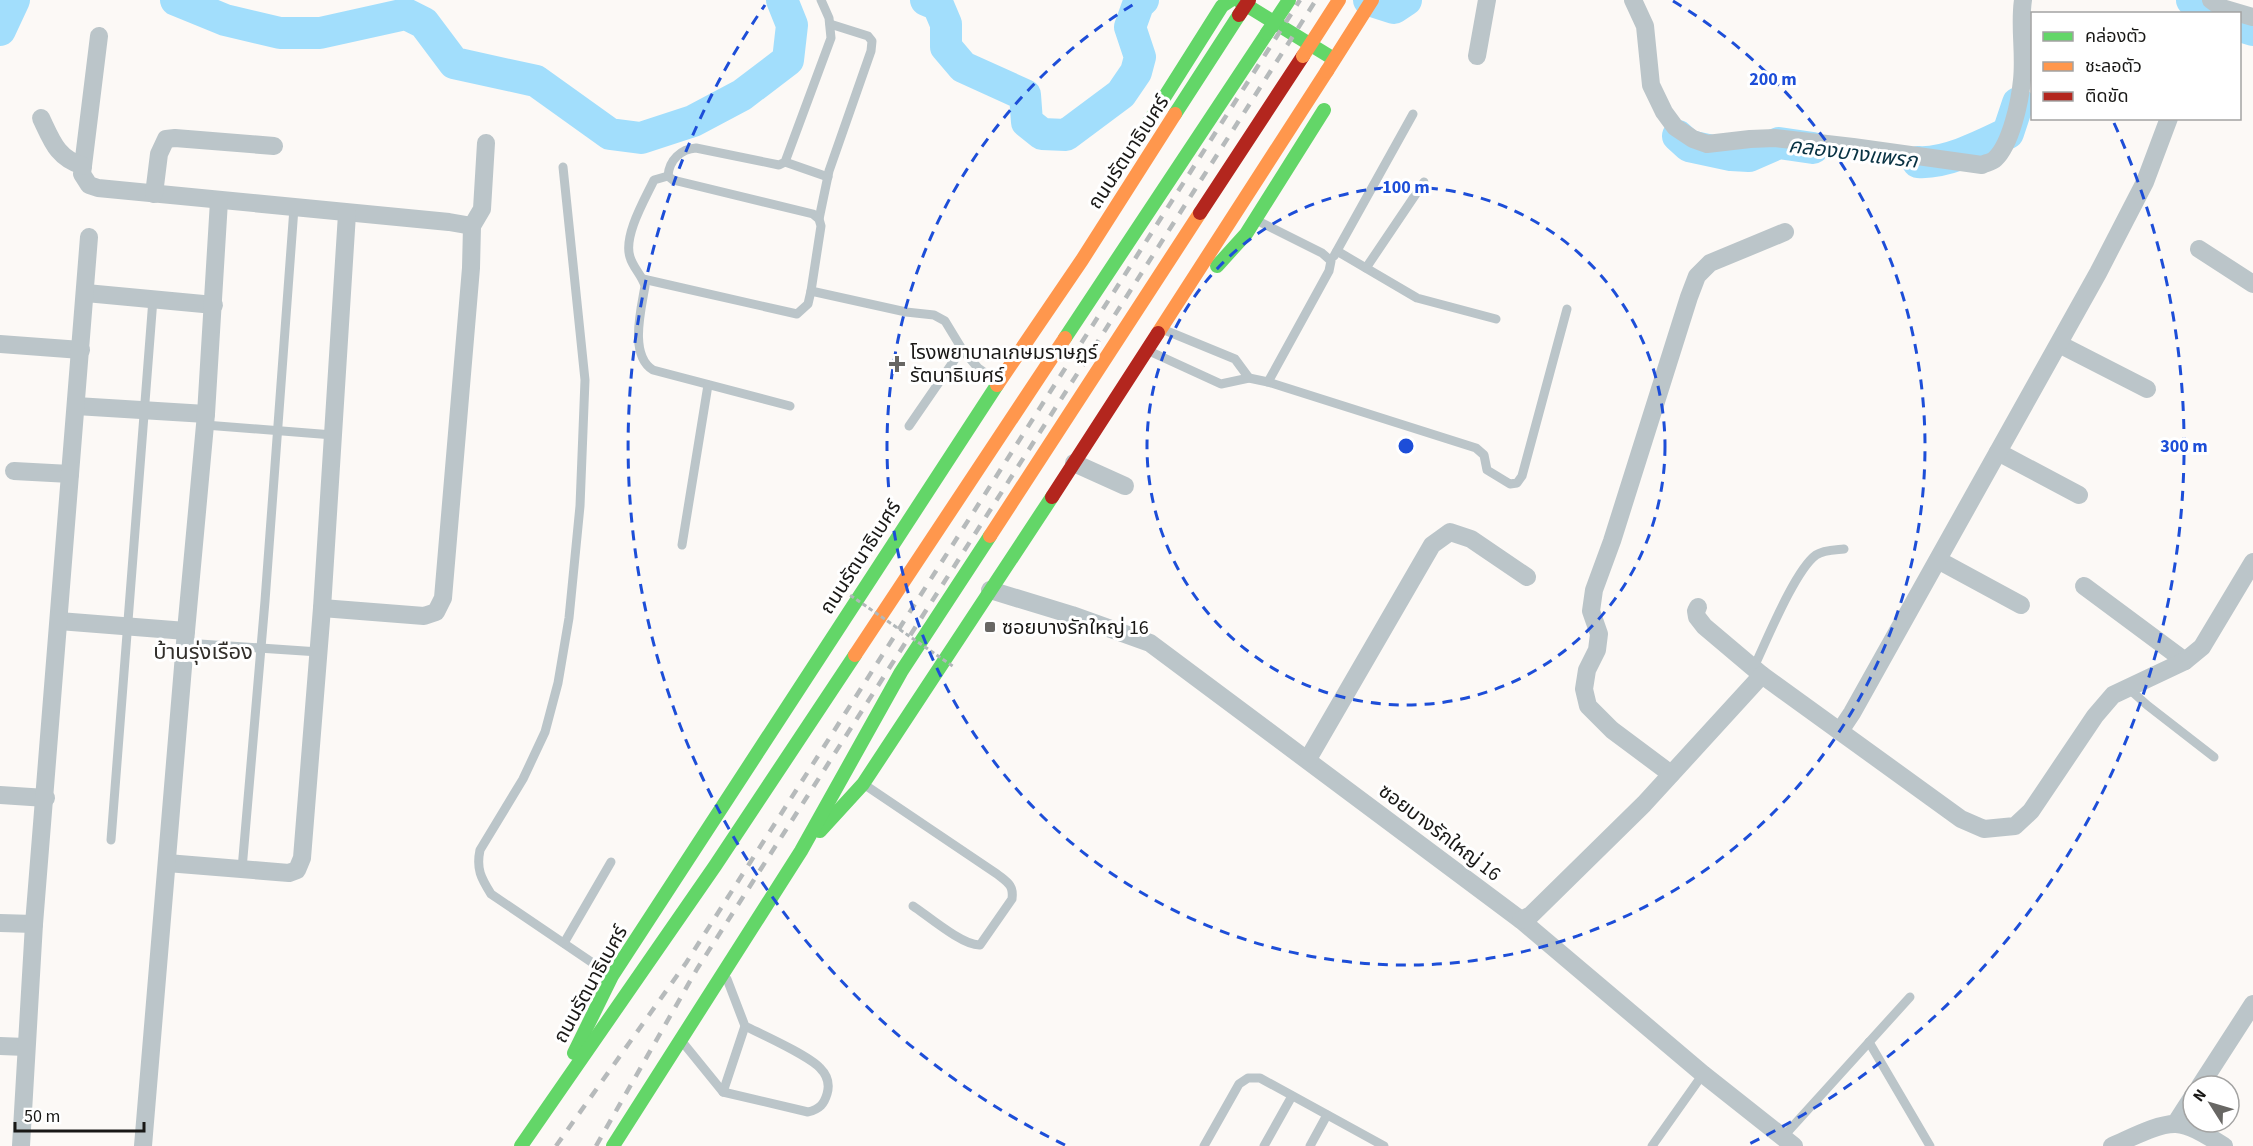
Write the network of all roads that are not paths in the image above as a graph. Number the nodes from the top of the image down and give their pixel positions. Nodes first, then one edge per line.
1 (821, 0) edge
2 (1231, 0) edge
3 (1238, 0) edge
4 (1249, 0) edge
5 (1289, 0) edge
6 (1339, 0) edge
7 (1372, 0) edge
8 (1487, 0) edge
9 (1633, 0) edge
10 (2023, 0) edge
11 (2211, 0) edge
12 (2236, 12) edge
13 (830, 24) junction
14 (99, 36) dead end
15 (1476, 56) dead end
16 (1344, 72) dead end
17 (1331, 99) dead end
18 (1413, 114) dead end
19 (41, 118) dead end
20 (2168, 120) edge
21 (486, 143) dead end
22 (274, 146) dead end
23 (1130, 151) dead end
24 (785, 162) junction
25 (83, 166) junction
26 (563, 167) dead end
27 (668, 176) junction
28 (828, 177) junction
29 (1116, 180) dead end
30 (1424, 182) dead end
31 (154, 194) junction
32 (219, 201) junction
33 (294, 208) junction
34 (347, 214) junction
35 (819, 219) junction
36 (1256, 219) junction
37 (472, 226) junction
38 (1785, 232) dead end
39 (89, 237) dead end
40 (2199, 249) dead end
41 (1337, 251) junction
42 (1082, 260) junction
43 (1331, 261) junction
44 (1366, 268) junction
45 (643, 279) junction
46 (2253, 284) edge
47 (811, 291) junction
48 (86, 293) junction
49 (153, 299) junction
50 (214, 305) junction
51 (1567, 309) dead end
52 (1170, 316) junction
53 (1496, 319) dead end
54 (1161, 328) junction
55 (0, 344) edge
56 (2059, 344) junction
57 (963, 349) junction
58 (81, 350) junction
59 (1148, 350) junction
60 (1249, 378) junction
61 (1268, 382) junction
62 (998, 383) junction
63 (708, 385) junction
64 (2147, 389) dead end
65 (76, 405) junction
66 (790, 406) dead end
67 (144, 410) junction
68 (206, 419) junction
69 (909, 426) dead end
70 (278, 431) junction
71 (333, 435) junction
72 (1998, 452) junction
73 (1074, 463) junction
74 (14, 471) dead end
75 (70, 474) junction
76 (1125, 486) dead end
77 (2079, 495) dead end
78 (682, 545) dead end
79 (1844, 549) dead end
80 (1938, 560) junction
81 (2253, 562) edge
82 (1527, 577) dead end
83 (2084, 586) dead end
84 (990, 590) junction
85 (2021, 605) dead end
86 (1698, 607) dead end
87 (322, 608) junction
88 (59, 621) junction
89 (127, 626) junction
90 (185, 637) junction
91 (261, 648) junction
92 (319, 652) junction
93 (2185, 661) junction
94 (1758, 671) junction
95 (2127, 687) junction
96 (1840, 730) junction
97 (2214, 757) dead end
98 (1308, 759) junction
99 (1671, 774) junction
100 (863, 784) junction
101 (0, 795) edge
102 (46, 798) junction
103 (111, 840) dead end
104 (801, 851) junction
105 (611, 862) dead end
106 (167, 863) junction
107 (242, 869) junction
108 (913, 906) dead end
109 (1521, 920) junction
110 (0, 923) edge
111 (34, 924) junction
112 (564, 943) junction
113 (724, 971) junction
114 (612, 975) junction
115 (1910, 997) dead end
116 (2253, 1004) edge
117 (745, 1026) junction
118 (680, 1040) junction
119 (1869, 1042) junction
120 (0, 1046) edge
121 (26, 1047) junction
122 (1703, 1074) junction
123 (2208, 1074) edge
124 (723, 1092) junction
125 (1292, 1096) junction
126 (551, 1100) junction
127 (1327, 1115) junction
128 (2181, 1115) edge
129 (2175, 1124) junction
130 (1366, 1136) junction
131 (1788, 1141) edge
132 (21, 1146) edge
133 (143, 1146) edge
134 (521, 1146) edge
135 (613, 1146) edge
136 (1204, 1146) edge
137 (1264, 1146) edge
138 (1310, 1146) edge
139 (1360, 1146) edge
140 (1384, 1146) edge
141 (1652, 1146) edge
142 (1930, 1146) edge
143 (2112, 1146) edge
144 (2224, 1146) edge

1 - 13 lane
2 - 23 main road
3 - 16 main road
4 - 42 main road, ถนนรัตนาธิเบศร์, bridge
5 - 126 main road, bridge
6 - 104 main road, bridge
7 - 52 main road, bridge
8 - 15 street
9 - 10 street
11 - 12 street
13 - 24 lane
13 - 28 lane
14 - 25 street
17 - 36 main road
18 - 41 lane
19 - 25 street
20 - 56 street
21 - 37 street
22 - 31 street
24 - 27 lane
24 - 28 lane
25 - 31 street
26 - 112 lane
27 - 35 lane
27 - 45 lane
28 - 35 lane
29 - 42 main road
30 - 44 lane
31 - 32 street
32 - 33 street
32 - 50 street
33 - 34 street
33 - 70 lane
34 - 37 street
34 - 71 street
35 - 47 lane
36 - 43 lane
36 - 52 main road
37 - 87 street
38 - 99 street
39 - 48 street
40 - 46 street
41 - 43 lane
41 - 44 lane
42 - 62 main road, ถนนรัตนาธิเบศร์
43 - 61 lane
44 - 53 lane
45 - 47 lane
45 - 63 lane
47 - 57 lane
48 - 49 street
48 - 58 street
49 - 50 street
49 - 67 lane
50 - 68 street
51 - 61 lane
52 - 54 main road
54 - 59 main road
54 - 60 lane
55 - 58 street
56 - 64 street
56 - 72 street
57 - 62 lane
57 - 69 lane
58 - 65 street
59 - 60 lane
59 - 73 main road
60 - 61 lane
62 - 114 main road, ถนนรัตนาธิเบศร์
63 - 66 lane
63 - 78 lane
65 - 67 street
65 - 75 street
67 - 68 street
67 - 89 lane
68 - 70 lane
68 - 90 street
70 - 71 lane
70 - 91 lane
71 - 87 street
72 - 77 street
72 - 80 street
73 - 76 street
73 - 84 main road
74 - 75 street
75 - 88 street
79 - 94 lane
80 - 85 street
80 - 96 street
81 - 93 street
82 - 98 street
83 - 93 street
84 - 98 street, ซอยบางรักใหญ่ 16
84 - 100 main road
86 - 94 street
87 - 92 street
88 - 89 street
88 - 102 street
89 - 90 street
89 - 103 lane
90 - 91 lane
90 - 106 street
91 - 92 lane
91 - 107 lane
92 - 107 street
93 - 95 street
94 - 96 street
94 - 99 street
95 - 96 street
95 - 97 lane
98 - 109 street, ซอยบางรักใหญ่ 16
99 - 109 street
100 - 104 main road
100 - 108 lane
101 - 102 street
102 - 111 street
104 - 113 main road
105 - 112 lane
106 - 107 street
106 - 133 street
109 - 122 street, ซอยบางรักใหญ่ 16
110 - 111 street
111 - 121 street
112 - 114 lane
113 - 117 lane
113 - 118 main road
114 - 126 main road, ถนนรัตนาธิเบศร์
115 - 119 lane
116 - 123 street
117 - 124 lane
117 - 124 lane
118 - 124 lane
118 - 135 main road
119 - 131 lane
119 - 142 lane
120 - 121 street
121 - 132 street
122 - 131 street, ซอยบางรักใหญ่ 16
122 - 141 lane
125 - 127 lane
125 - 136 lane
125 - 137 lane
126 - 134 main road, ถนนรัตนาธิเบศร์
127 - 130 lane
127 - 138 lane
128 - 129 street
129 - 143 street
129 - 144 street
130 - 139 lane
130 - 140 lane

